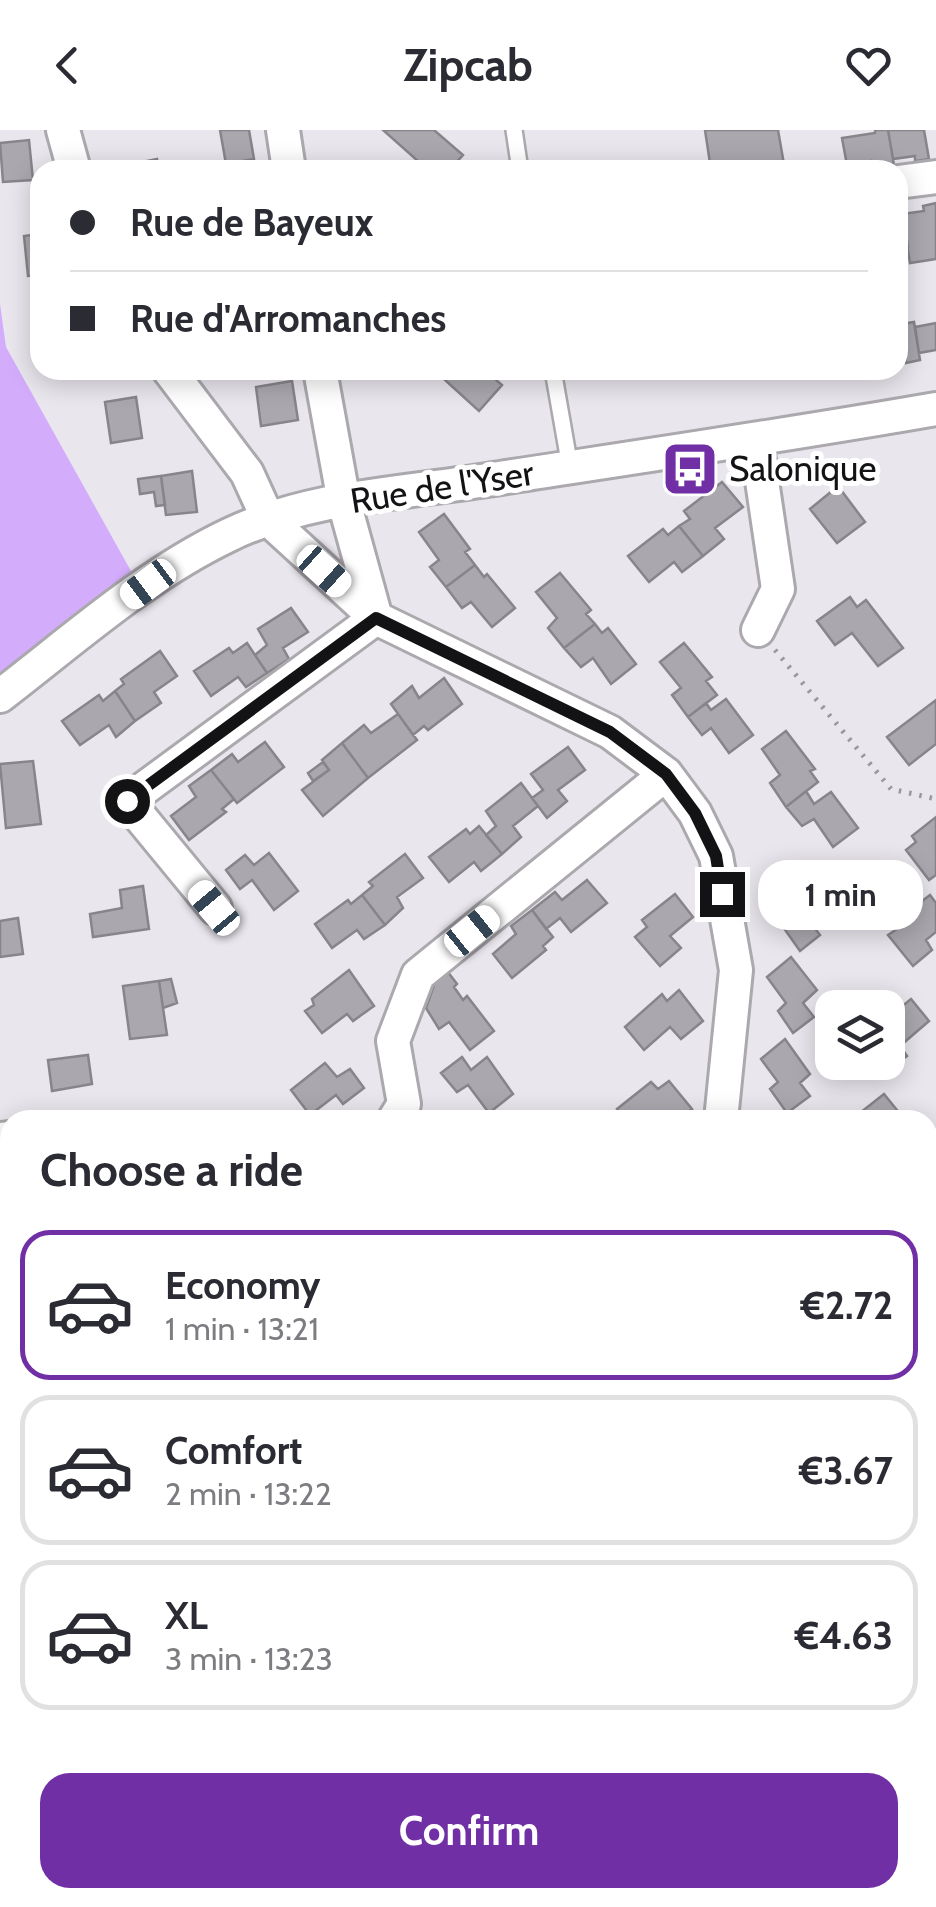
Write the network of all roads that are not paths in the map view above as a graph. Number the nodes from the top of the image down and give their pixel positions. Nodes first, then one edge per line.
1 (64, 130) edge
2 (283, 130) edge
3 (514, 130) edge
4 (72, 160) edge
5 (288, 160) edge
6 (518, 160) edge
7 (936, 176) edge
8 (908, 180) edge
9 (176, 380) edge
10 (322, 380) edge
11 (556, 380) edge
12 (936, 409) edge
13 (756, 440) junction
14 (570, 467) junction
15 (344, 502) junction
16 (268, 519) junction
17 (376, 618) junction
18 (758, 630) road end
19 (0, 696) edge
20 (666, 774) junction
21 (214, 908) dead end
22 (400, 1110) edge
23 (721, 1110) edge

1 - 4 street
2 - 5 street
3 - 6 lane
7 - 8 street
9 - 16 street
10 - 15 street
11 - 14 lane
12 - 13 street, Rue de l'Yser
13 - 14 street, Rue de l'Yser
13 - 18 street
14 - 15 street, Rue de l'Yser
15 - 16 street, Rue de l'Yser
15 - 17 street
16 - 17 street
16 - 19 street, Rue de l'Yser
17 - 20 street
17 - 21 street
20 - 22 street
20 - 23 street

